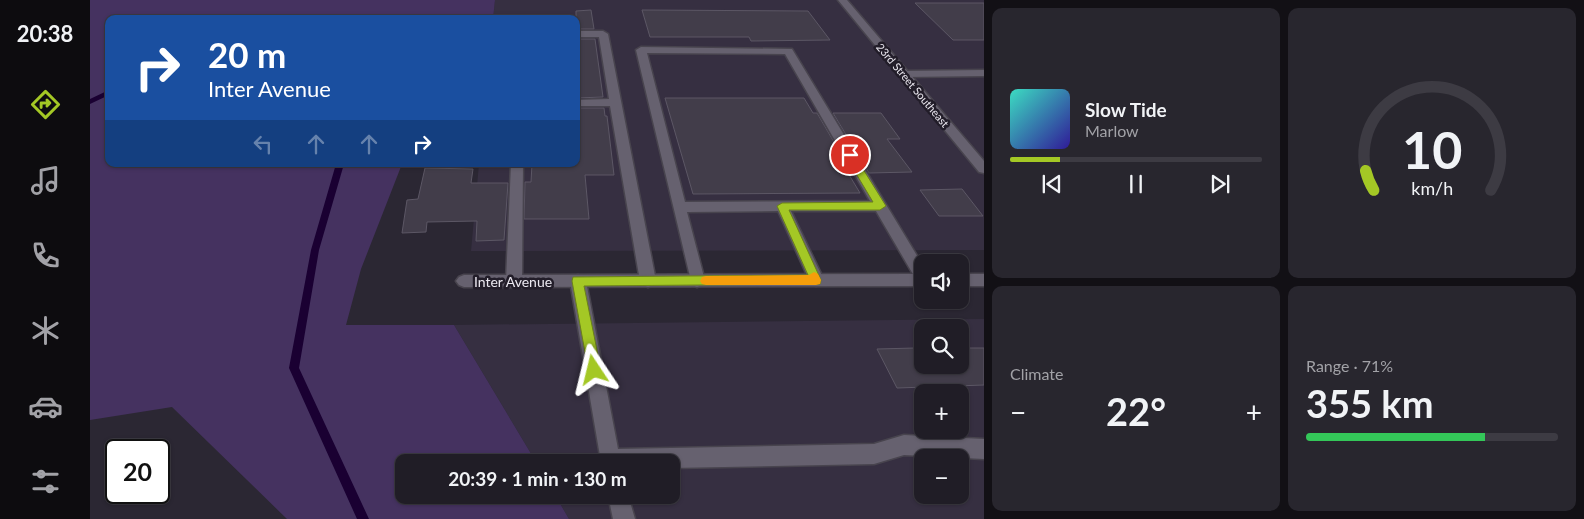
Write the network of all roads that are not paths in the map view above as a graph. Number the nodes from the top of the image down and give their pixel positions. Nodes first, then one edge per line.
1 (842, 0) edge
2 (580, 34) edge
3 (984, 73) edge
4 (904, 74) junction
5 (616, 102) junction
6 (580, 103) edge
7 (517, 167) edge
8 (984, 169) edge
9 (782, 206) junction
10 (880, 206) junction
11 (679, 207) junction
12 (914, 264) edge
13 (914, 278) edge
14 (816, 280) junction
15 (969, 280) edge
16 (984, 280) edge
17 (464, 281) dead end
18 (514, 281) junction
19 (578, 281) junction
20 (648, 281) junction
21 (697, 281) junction
22 (984, 449) edge
23 (609, 454) edge
24 (680, 459) edge
25 (620, 504) edge
26 (624, 519) edge

1 - 4 street, 23rd Street Southeast
2 - 5 street
3 - 4 street
4 - 8 street, 23rd Street Southeast
5 - 6 street
5 - 20 street
7 - 18 street
9 - 10 street
9 - 11 street
9 - 14 street
10 - 11 street
10 - 12 street
11 - 21 street
13 - 14 street, Inter Avenue
14 - 21 street, Inter Avenue
15 - 16 street
17 - 18 street, Inter Avenue
18 - 19 street, Inter Avenue
19 - 20 street, Inter Avenue
19 - 23 street
20 - 21 street, Inter Avenue
22 - 24 street
25 - 26 street

